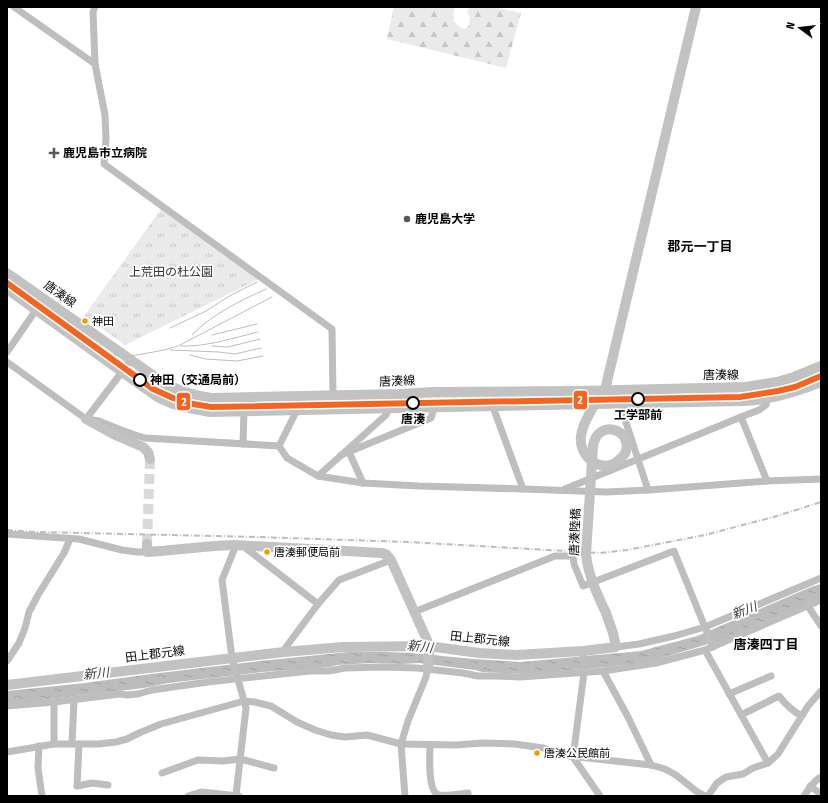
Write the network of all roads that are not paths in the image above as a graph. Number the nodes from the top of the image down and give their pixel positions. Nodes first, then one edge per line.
1 (14, 7) edge
2 (95, 7) edge
3 (696, 7) edge
4 (95, 64) junction
5 (7, 273) edge
6 (7, 289) edge
7 (36, 310) junction
8 (7, 352) edge
9 (130, 360) junction
10 (7, 362) edge
11 (821, 366) edge
12 (122, 372) junction
13 (821, 382) edge
14 (605, 390) junction
15 (333, 395) junction
16 (767, 399) junction
17 (620, 404) junction
18 (594, 405) junction
19 (493, 407) junction
20 (389, 408) junction
21 (432, 408) junction
22 (297, 410) junction
23 (244, 411) junction
24 (741, 417) junction
25 (86, 419) junction
26 (243, 444) junction
27 (279, 446) junction
28 (348, 452) junction
29 (341, 455) junction
30 (150, 459) tunnel mouth
31 (638, 459) junction
32 (318, 476) junction
33 (821, 479) edge
34 (767, 481) junction
35 (363, 482) junction
36 (523, 489) junction
37 (562, 490) junction
38 (648, 490) junction
39 (8, 535) edge
40 (70, 539) junction
41 (240, 545) junction
42 (147, 548) joint
43 (392, 560) junction
44 (821, 578) edge
45 (821, 600) edge
46 (318, 604) junction
47 (808, 606) junction
48 (414, 612) junction
49 (821, 626) edge
50 (705, 627) junction
51 (616, 647) junction
52 (713, 647) junction
53 (7, 648) edge
54 (428, 649) junction
55 (705, 650) junction
56 (583, 651) junction
57 (284, 652) junction
58 (13, 653) junction
59 (233, 659) junction
60 (7, 661) edge
61 (428, 668) junction
62 (603, 671) junction
63 (584, 673) junction
64 (771, 676) dead end
65 (238, 679) junction
66 (7, 685) edge
67 (821, 691) edge
68 (729, 694) junction
69 (74, 700) junction
70 (244, 701) junction
71 (54, 702) junction
72 (7, 706) edge
73 (741, 715) junction
74 (802, 716) junction
75 (54, 744) junction
76 (76, 744) junction
77 (401, 744) junction
78 (430, 745) junction
79 (40, 746) junction
80 (7, 752) edge
81 (574, 757) junction
82 (240, 759) junction
83 (768, 763) junction
84 (651, 765) junction
85 (274, 768) dead end
86 (162, 773) dead end
87 (821, 777) edge
88 (108, 785) dead end
89 (810, 786) junction
90 (468, 793) dead end
91 (821, 794) edge
92 (42, 796) edge
93 (188, 796) edge
94 (238, 796) edge
95 (405, 796) edge
96 (600, 796) edge
97 (707, 796) edge
98 (804, 796) edge

1 - 4 street
2 - 4 street
3 - 14 street
4 - 15 street
5 - 9 street, 唐湊線
6 - 7 street
7 - 8 street
7 - 12 street
9 - 12 street
9 - 15 street, 唐湊線
10 - 25 street
11 - 14 street, 唐湊線
12 - 23 street
12 - 25 street
13 - 16 street
14 - 15 street, 唐湊線
14 - 18 street
16 - 17 street
16 - 24 street
17 - 18 street
17 - 31 street
18 - 19 street
18 - 51 street, 唐湊陸橋, bridge
19 - 21 street
19 - 36 street
20 - 21 street
20 - 22 street
20 - 29 street
21 - 28 street
22 - 23 street
22 - 27 street
23 - 26 street
24 - 31 street
24 - 34 street
25 - 26 street
25 - 30 street
26 - 27 street
27 - 32 street
28 - 29 street
28 - 35 street
29 - 32 street
31 - 37 street
31 - 38 street
32 - 35 street
33 - 34 street
34 - 38 street
35 - 36 street
36 - 37 street
37 - 38 street
39 - 40 street
40 - 42 street
40 - 58 street
41 - 42 street
41 - 43 street
41 - 46 street
41 - 59 street
43 - 46 street
43 - 48 street
44 - 50 street, 田上郡元線
45 - 47 street
46 - 57 street
47 - 49 street
47 - 52 street
48 - 50 street
48 - 54 street
50 - 51 street, 田上郡元線
50 - 52 street
51 - 56 street, 田上郡元線
52 - 55 street
53 - 58 street
54 - 56 street, 田上郡元線
54 - 57 street, 田上郡元線
54 - 61 street
55 - 62 street
55 - 68 street
56 - 63 street
57 - 59 street, 田上郡元線
58 - 60 street
59 - 65 street
59 - 66 street, 田上郡元線
61 - 63 street
61 - 65 street
61 - 77 street
62 - 63 street
62 - 84 street
63 - 81 street
64 - 68 street
65 - 69 street
65 - 70 street
67 - 74 street
68 - 73 street
69 - 71 street
69 - 76 street
70 - 76 street
70 - 77 street
70 - 82 street
71 - 72 street
71 - 75 street
73 - 74 street
73 - 83 street
74 - 83 street
75 - 76 street
75 - 79 street
76 - 88 street
77 - 78 street
77 - 95 street
78 - 81 street
78 - 90 street
79 - 80 street
79 - 92 street
81 - 84 street
81 - 96 street
82 - 85 street
82 - 86 street
82 - 94 street
83 - 97 street
84 - 97 street
87 - 89 street
89 - 91 street
89 - 98 street
93 - 94 street

